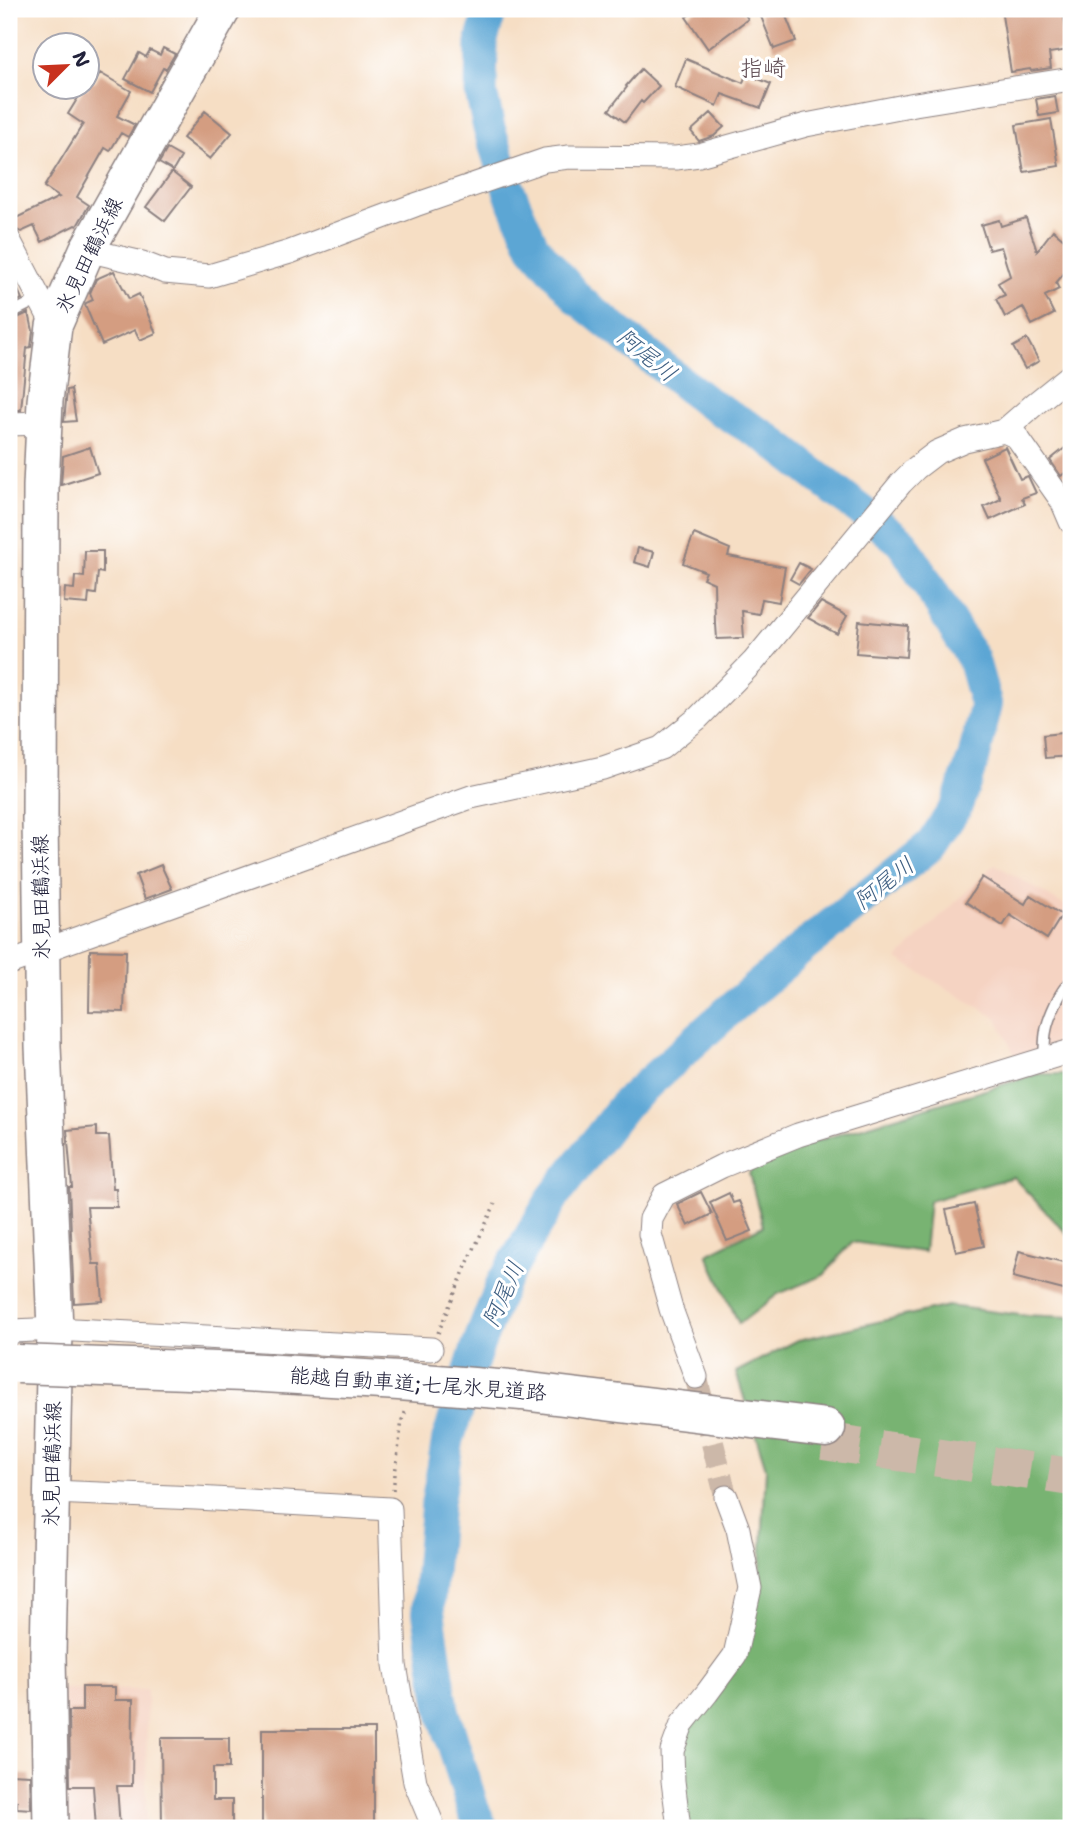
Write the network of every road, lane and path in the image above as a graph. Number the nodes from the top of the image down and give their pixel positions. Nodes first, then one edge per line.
1 (223, 9) edge
2 (1071, 79) edge
3 (9, 240) edge
4 (87, 250) junction
5 (47, 312) junction
6 (9, 314) edge
7 (1071, 375) edge
8 (44, 423) junction
9 (9, 424) edge
10 (1003, 431) junction
11 (1071, 522) edge
12 (42, 951) junction
13 (9, 964) edge
14 (1071, 982) edge
15 (1071, 1051) edge
16 (1044, 1059) junction
17 (55, 1329) junction
18 (431, 1349) dead end
19 (13, 1363) edge
20 (695, 1377) tunnel mouth
21 (825, 1434) tunnel mouth
22 (51, 1492) junction
23 (726, 1497) tunnel mouth
24 (51, 1828) edge
25 (434, 1828) edge
26 (679, 1828) edge

1 - 4 main road, 氷見田鶴浜線
2 - 4 street
3 - 5 street
4 - 5 main road, 氷見田鶴浜線
5 - 6 lane
5 - 8 main road, 氷見田鶴浜線
7 - 10 street
8 - 9 street
8 - 12 main road, 氷見田鶴浜線
10 - 11 street
10 - 12 street
12 - 13 street
12 - 17 main road, 氷見田鶴浜線
14 - 16 lane
15 - 16 street
16 - 20 street
17 - 18 street
17 - 19 street
17 - 22 main road, 氷見田鶴浜線
19 - 21 highway, 能越自動車道;七尾氷見道路
22 - 24 main road, 氷見田鶴浜線
22 - 25 street
23 - 26 street

